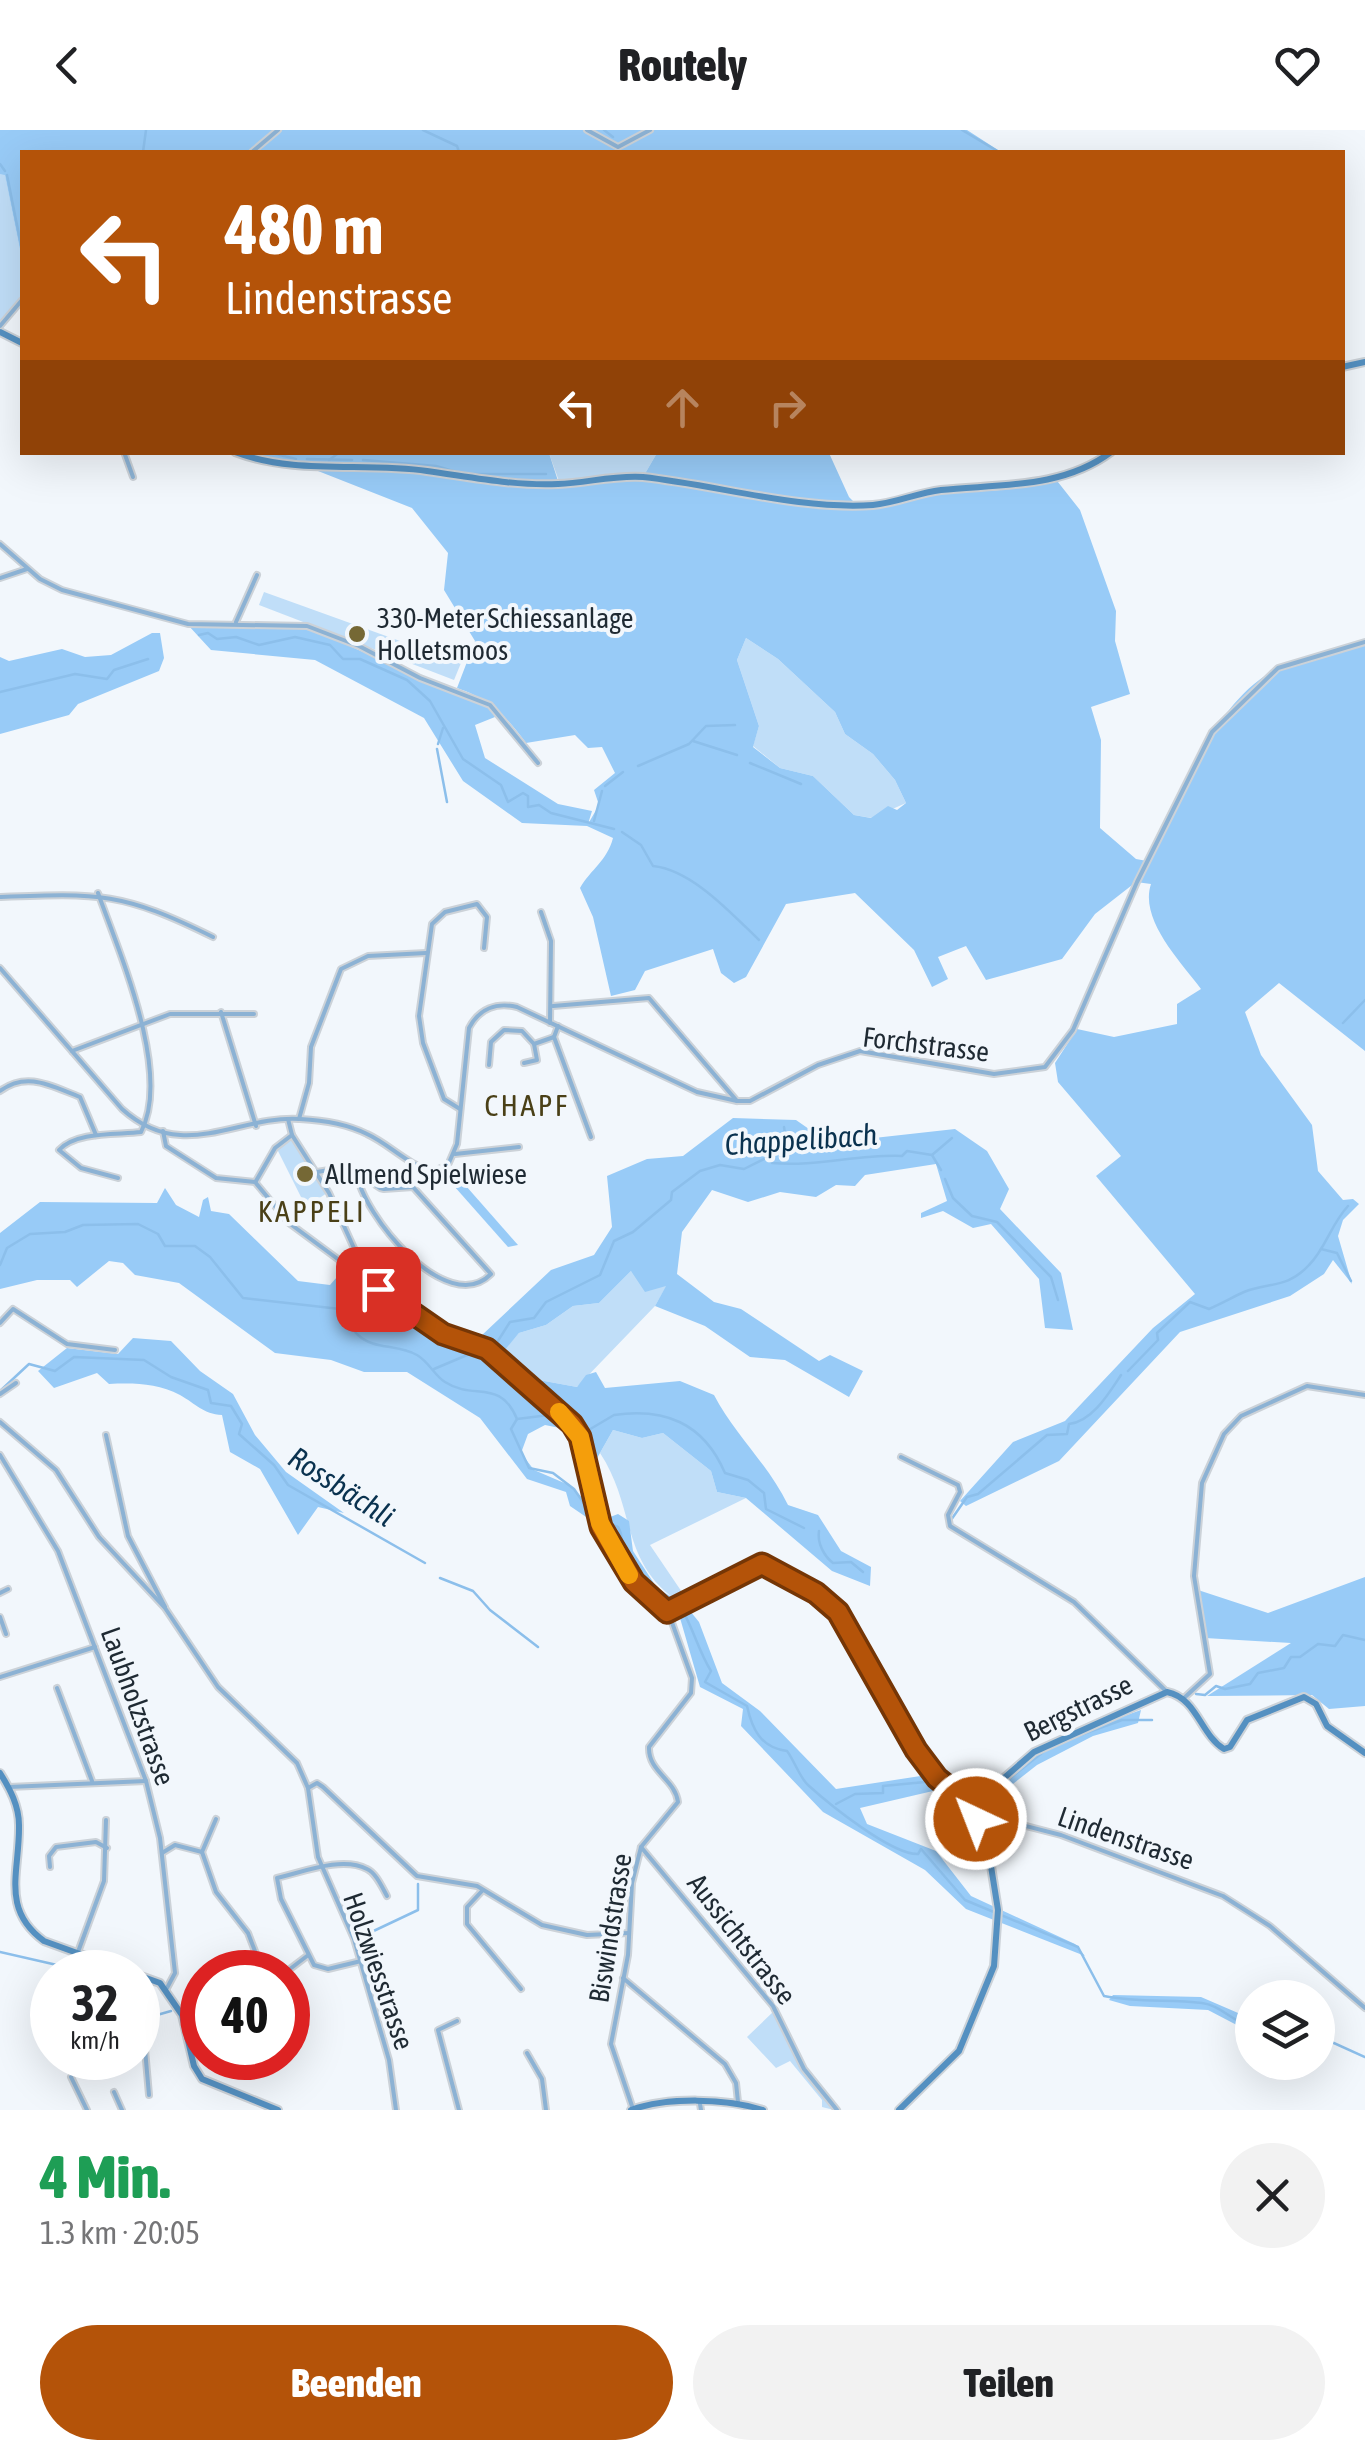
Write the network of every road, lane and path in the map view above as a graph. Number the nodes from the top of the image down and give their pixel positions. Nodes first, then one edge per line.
1 (278, 130) edge
2 (586, 130) edge
3 (650, 130) edge
4 (254, 150) edge
5 (20, 303) edge
6 (0, 329) edge
7 (125, 455) edge
8 (244, 455) edge
9 (1107, 455) edge
10 (133, 476) dead end
11 (0, 544) edge
12 (27, 569) junction
13 (257, 576) dead end
14 (0, 578) edge
15 (236, 622) junction
16 (1365, 642) edge
17 (538, 763) dead end
18 (98, 894) junction
19 (0, 897) edge
20 (541, 912) dead end
21 (213, 937) dead end
22 (484, 948) dead end
23 (427, 953) junction
24 (0, 968) edge
25 (553, 1006) junction
26 (221, 1012) junction
27 (254, 1014) dead end
28 (550, 1022) junction
29 (141, 1024) junction
30 (558, 1026) junction
31 (554, 1037) junction
32 (534, 1044) junction
33 (72, 1051) junction
34 (524, 1062) dead end
35 (489, 1065) dead end
36 (0, 1092) edge
37 (736, 1102) junction
38 (460, 1109) junction
39 (288, 1119) junction
40 (299, 1119) junction
41 (145, 1125) junction
42 (256, 1126) junction
43 (163, 1131) junction
44 (292, 1135) junction
45 (97, 1136) junction
46 (591, 1137) dead end
47 (519, 1147) dead end
48 (455, 1154) junction
49 (316, 1172) junction
50 (357, 1173) junction
51 (118, 1178) dead end
52 (255, 1182) junction
53 (354, 1270) dead end
54 (0, 1323) edge
55 (115, 1350) dead end
56 (16, 1384) dead end
57 (0, 1394) edge
58 (1365, 1395) edge
59 (0, 1422) edge
60 (106, 1435) dead end
61 (0, 1455) edge
62 (902, 1457) dead end
63 (8, 1589) dead end
64 (0, 1593) edge
65 (164, 1608) junction
66 (667, 1612) junction
67 (0, 1617) edge
68 (6, 1634) dead end
69 (95, 1647) junction
70 (0, 1678) edge
71 (57, 1688) dead end
72 (1167, 1692) junction
73 (1184, 1698) junction
74 (1365, 1752) edge
75 (0, 1773) edge
76 (92, 1781) junction
77 (146, 1781) junction
78 (9, 1787) junction
79 (308, 1788) junction
80 (982, 1797) junction
81 (966, 1800) junction
82 (978, 1811) junction
83 (216, 1819) dead end
84 (106, 1820) dead end
85 (641, 1846) junction
86 (107, 1848) junction
87 (202, 1852) junction
88 (162, 1853) junction
89 (50, 1868) dead end
90 (322, 1868) junction
91 (483, 1889) junction
92 (387, 1896) dead end
93 (629, 1933) junction
94 (72, 1950) edge
95 (79, 1950) edge
96 (255, 1950) edge
97 (305, 1950) edge
98 (310, 1958) edge
99 (361, 1961) junction
100 (623, 1978) junction
101 (160, 1985) edge
102 (166, 1988) junction
103 (521, 1989) dead end
104 (1365, 2008) edge
105 (180, 2017) edge
106 (457, 2021) dead end
107 (528, 2053) dead end
108 (73, 2080) edge
109 (148, 2080) edge
110 (204, 2080) edge
111 (114, 2092) dead end
112 (149, 2095) dead end
113 (737, 2104) junction
114 (701, 2107) edge
115 (87, 2110) edge
116 (122, 2110) edge
117 (278, 2110) edge
118 (396, 2110) edge
119 (459, 2110) edge
120 (546, 2110) edge
121 (632, 2110) edge
122 (761, 2110) edge
123 (837, 2110) edge
124 (899, 2110) edge

1 - 4 street
2 - 3 street
5 - 6 street
7 - 10 street
8 - 9 street
11 - 12 street
12 - 14 street
12 - 15 street
13 - 15 street
15 - 17 street
16 - 37 street, Forchstrasse
18 - 19 street
18 - 21 street
18 - 29 street
20 - 25 street
22 - 23 street
23 - 38 street
23 - 40 street
24 - 33 street
25 - 28 street
25 - 37 street
26 - 27 street
26 - 29 street
26 - 42 street
28 - 30 street
28 - 38 street
29 - 33 street
29 - 41 street
30 - 31 street
30 - 37 street
31 - 32 street
31 - 46 street
32 - 34 street
32 - 35 street
33 - 41 street
36 - 45 street
38 - 48 street
39 - 40 street
39 - 42 street
39 - 44 street
40 - 48 street
41 - 43 street
41 - 45 street
42 - 43 street
43 - 52 street
44 - 49 street
44 - 52 street
45 - 51 street
47 - 48 street
49 - 50 street
49 - 66 street
50 - 50 street
52 - 53 street
54 - 55 street
56 - 57 street
58 - 73 street
59 - 65 street
60 - 65 street
61 - 69 street, Laubholzstrasse
62 - 72 street
63 - 64 street
65 - 79 street
66 - 81 street, Lindenstrasse
66 - 85 street, Biswindstrasse
67 - 68 street
69 - 70 street
69 - 77 street, Laubholzstrasse
71 - 76 street
72 - 73 street, Bergstrasse
72 - 80 street, Bergstrasse
73 - 74 street
75 - 78 street
76 - 77 street
76 - 78 street
77 - 88 street, Laubholzstrasse
78 - 94 street
79 - 90 street, Holzwiesstrasse
79 - 91 street
80 - 81 street
80 - 82 street
81 - 82 street, Lindenstrasse
82 - 104 street, Lindenstrasse
82 - 124 street
83 - 87 street
84 - 86 street
85 - 93 street, Biswindstrasse
85 - 123 street, Aussichtstrasse
86 - 89 street
86 - 95 street
87 - 88 street
87 - 96 street
88 - 102 street, Laubholzstrasse
90 - 92 street
90 - 97 street
90 - 99 street, Holzwiesstrasse
91 - 93 street
91 - 103 street
93 - 100 street, Biswindstrasse
98 - 99 street
99 - 118 street, Holzwiesstrasse
100 - 113 street
100 - 121 street, Biswindstrasse
101 - 102 street
102 - 105 street
106 - 119 street
107 - 120 street
108 - 115 street
109 - 112 street
110 - 117 street
111 - 116 street
113 - 114 street
113 - 122 street
114 - 121 street

